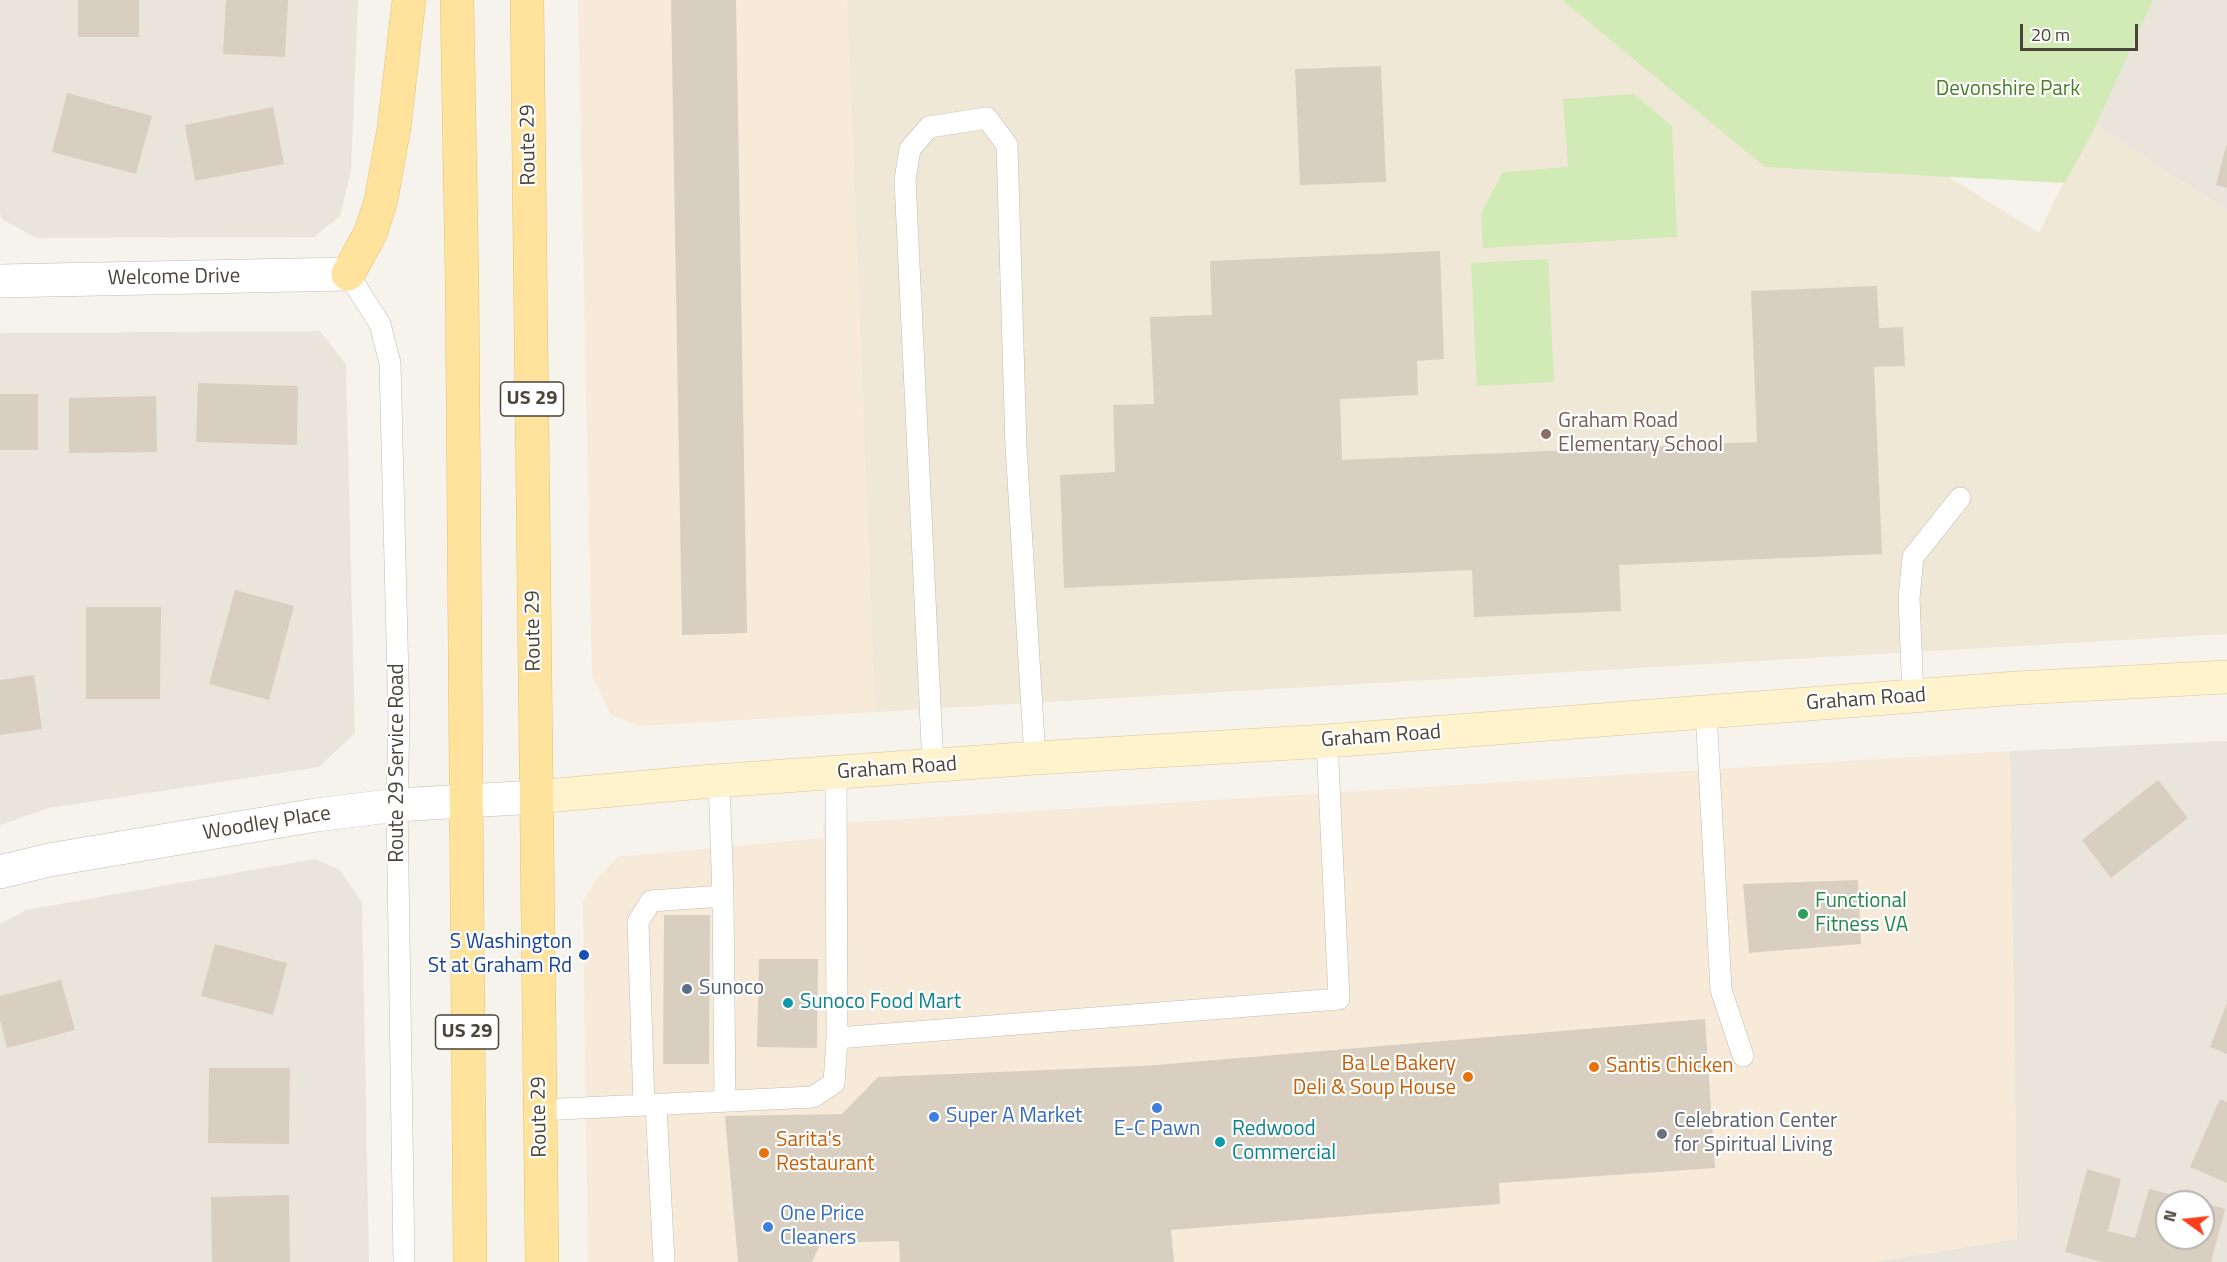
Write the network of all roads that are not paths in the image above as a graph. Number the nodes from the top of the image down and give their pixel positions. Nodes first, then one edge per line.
1 (409, 0) edge
2 (457, 0) edge
3 (527, 0) edge
4 (348, 274) junction
5 (0, 281) edge
6 (1960, 498) dead end
7 (2227, 677) edge
8 (1913, 697) junction
9 (1706, 711) junction
10 (1327, 741) junction
11 (1035, 758) junction
12 (933, 766) junction
13 (836, 773) junction
14 (719, 780) junction
15 (536, 797) junction
16 (466, 802) junction
17 (397, 805) junction
18 (0, 872) edge
19 (723, 896) junction
20 (837, 1038) junction
21 (1743, 1056) dead end
22 (724, 1101) junction
23 (650, 1105) junction
24 (540, 1110) junction
25 (404, 1262) edge
26 (470, 1262) edge
27 (542, 1262) edge
28 (664, 1262) edge

1 - 4 main road
2 - 16 main road, US 29
3 - 15 main road, Route 29 / US 29
4 - 5 street, Welcome Drive
4 - 17 lane, Route 29 Service Road
6 - 8 lane
7 - 8 street, Graham Road
8 - 9 street, Graham Road
9 - 10 street, Graham Road
9 - 21 lane
10 - 11 street, Graham Road
10 - 20 lane
11 - 12 street, Graham Road
11 - 12 lane
12 - 13 street, Graham Road
13 - 14 street, Graham Road
13 - 20 lane
14 - 15 street, Graham Road
14 - 19 lane
15 - 16 street, Woodley Place
15 - 24 main road, Route 29 / US 29
16 - 17 street, Woodley Place
16 - 26 main road, US 29
17 - 18 street, Woodley Place
17 - 25 lane, Route 29 Service Road
19 - 22 lane
19 - 23 lane
20 - 22 lane
22 - 23 lane
23 - 24 lane
23 - 28 lane
24 - 27 main road, Route 29 / US 29

